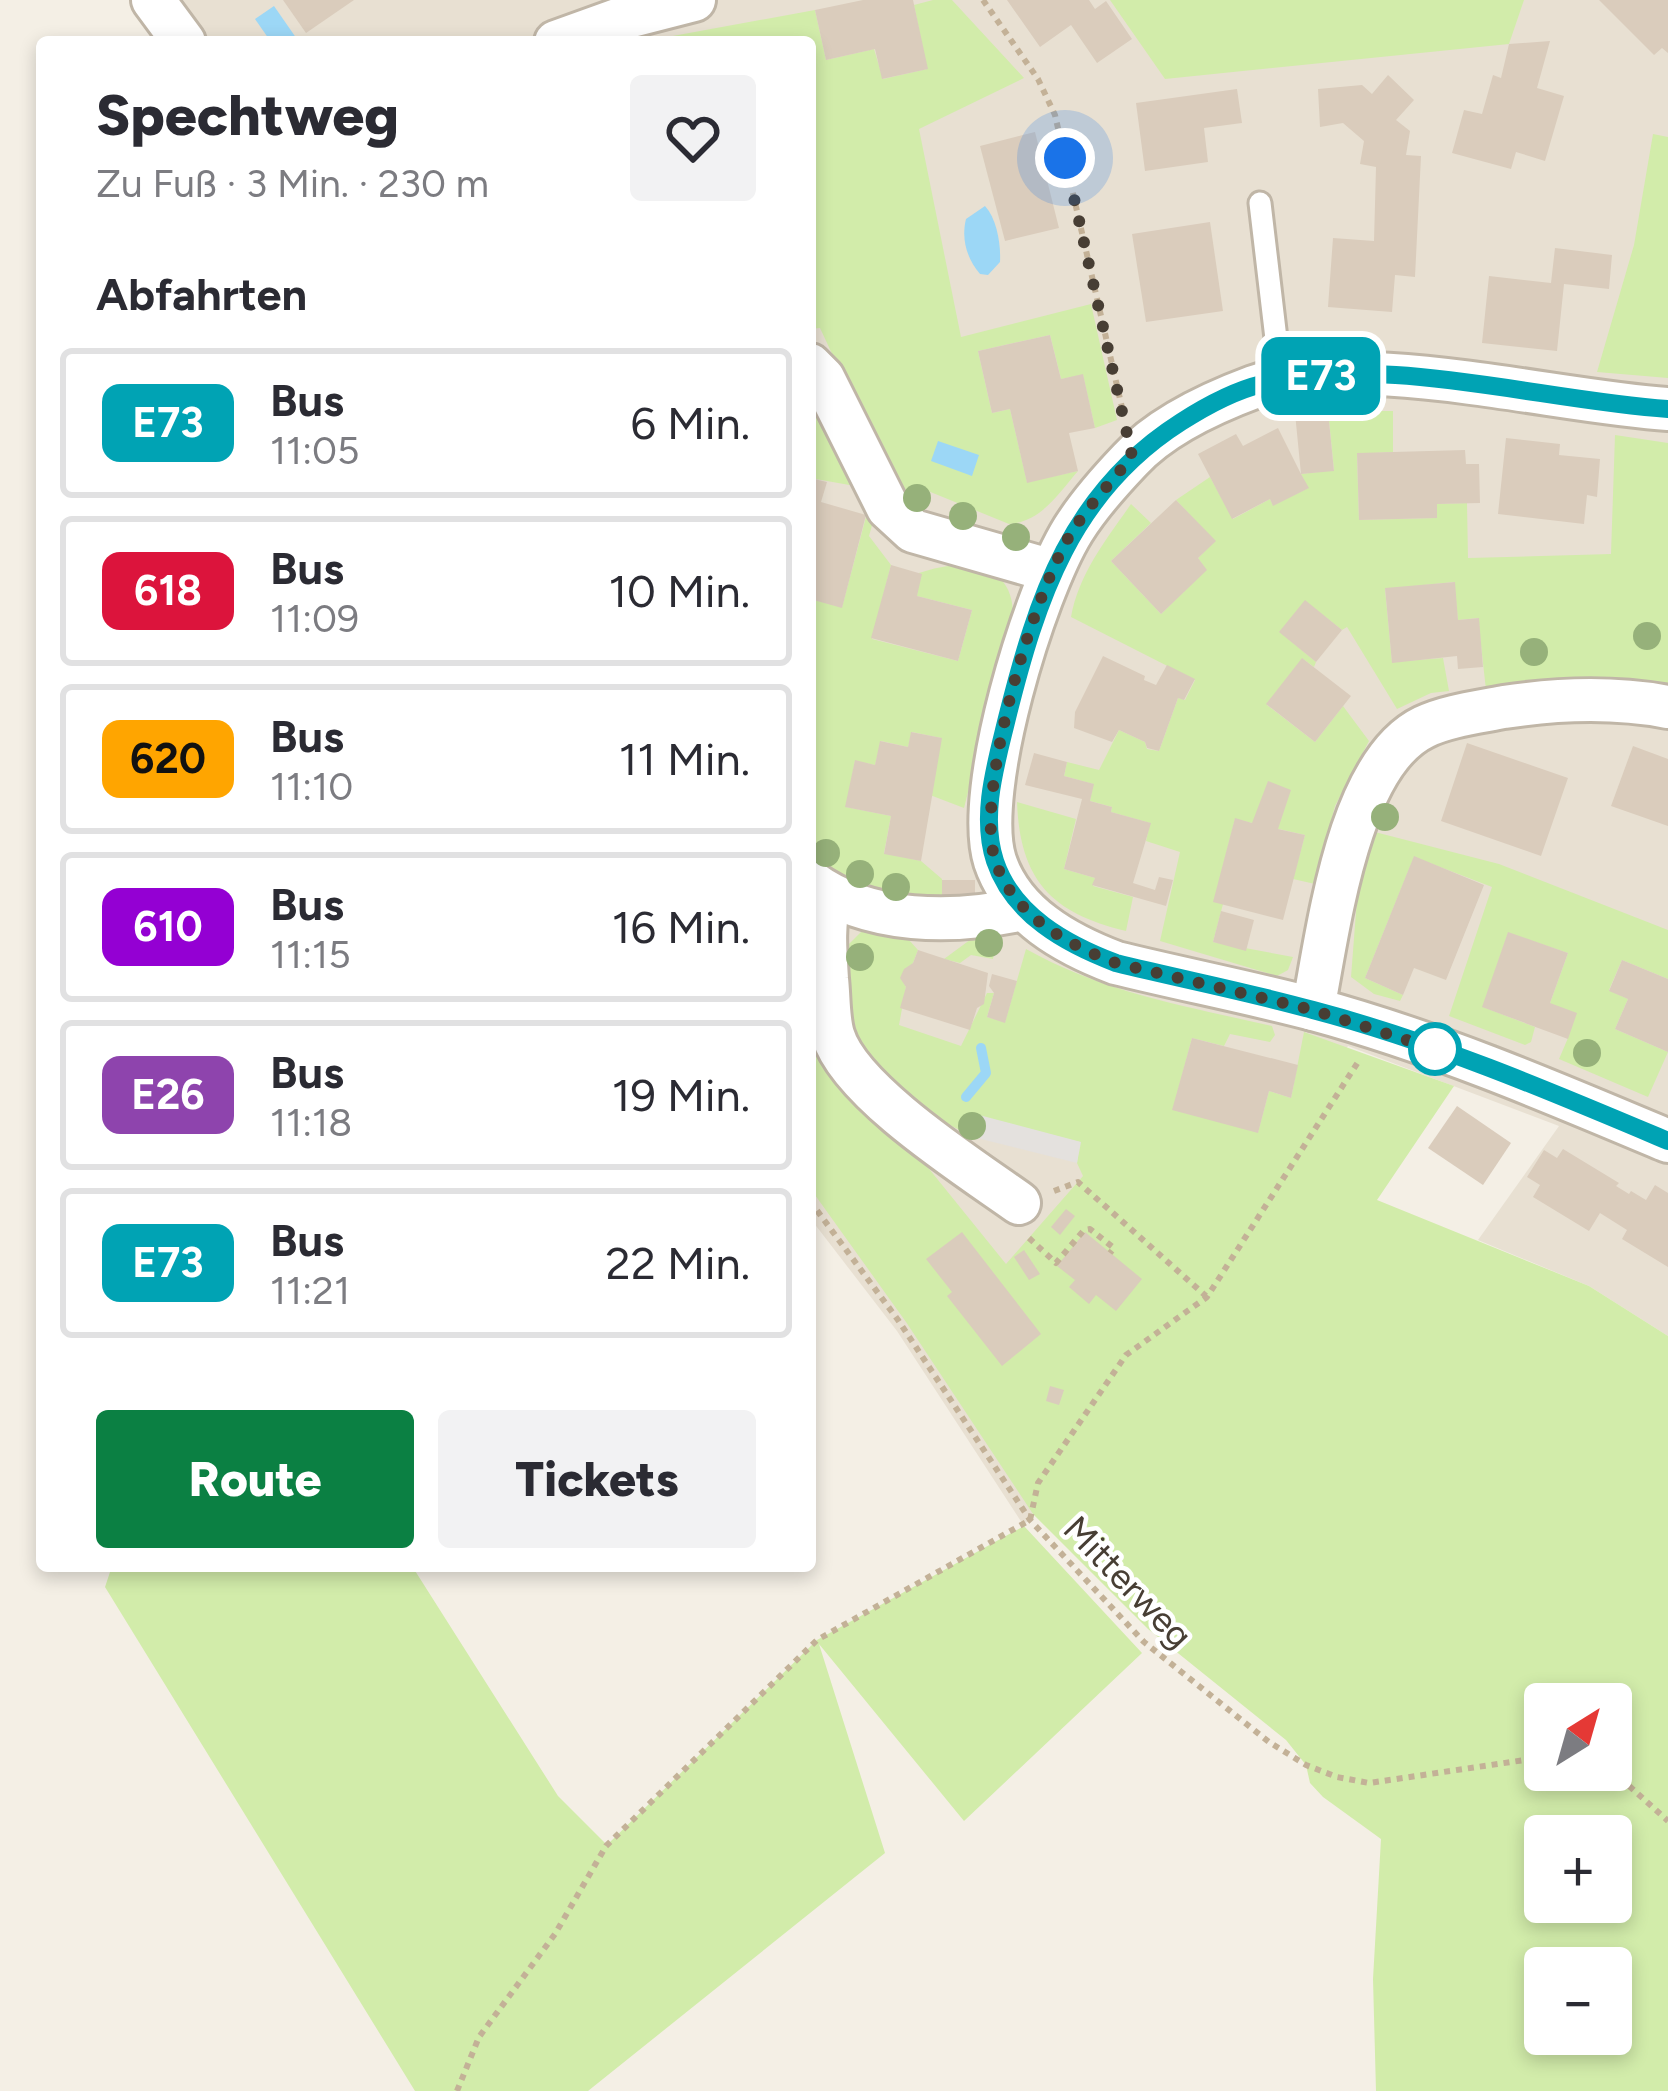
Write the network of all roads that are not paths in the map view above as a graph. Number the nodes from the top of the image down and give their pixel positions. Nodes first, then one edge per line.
1 (153, 0) edge
2 (694, 0) edge
3 (614, 10) edge
4 (180, 36) edge
5 (567, 36) edge
6 (1260, 203) dead end
7 (816, 371) edge
8 (1281, 381) junction
9 (1668, 409) edge
10 (1052, 571) junction
11 (1668, 707) edge
12 (820, 889) edge
13 (1023, 909) junction
14 (1313, 1010) junction
15 (1668, 1141) edge
16 (1019, 1203) road end

1 - 4 street
2 - 3 street
3 - 5 street
6 - 8 lane
7 - 10 street
8 - 9 street
8 - 10 street
10 - 13 street
11 - 14 street
12 - 13 street
12 - 16 street
13 - 14 street
14 - 15 street

